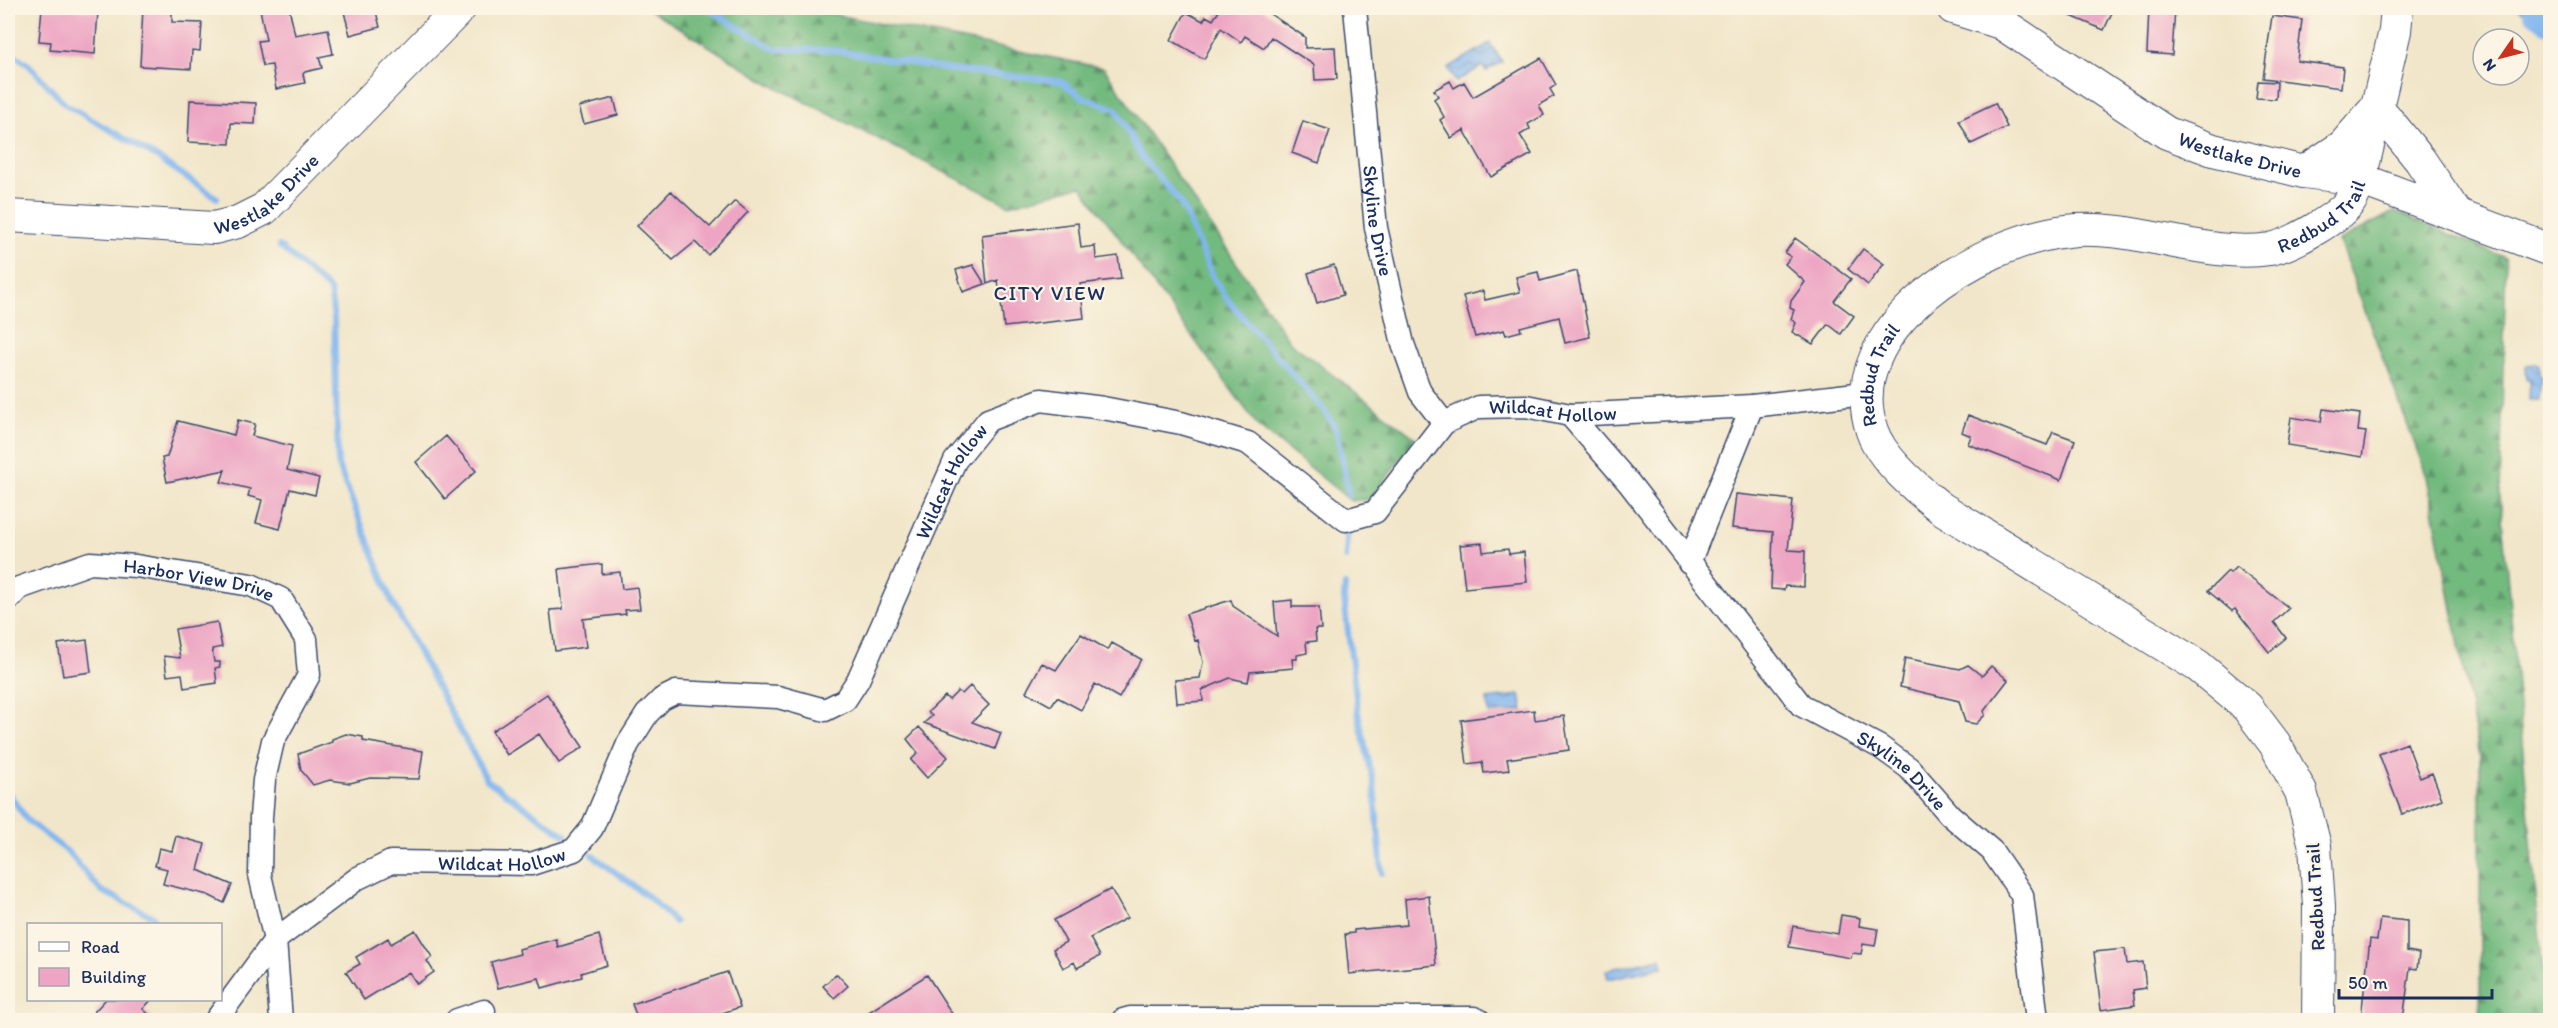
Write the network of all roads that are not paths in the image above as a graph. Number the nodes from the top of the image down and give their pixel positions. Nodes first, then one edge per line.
1 (460, 8) edge
2 (1355, 8) edge
3 (1953, 8) edge
4 (2397, 8) edge
5 (2377, 107) junction
6 (2304, 172) junction
7 (2360, 179) junction
8 (2457, 215) junction
9 (8, 216) edge
10 (2550, 250) edge
11 (1865, 393) junction
12 (1752, 406) junction
13 (1570, 415) junction
14 (1444, 423) junction
15 (1689, 563) junction
16 (8, 600) edge
17 (275, 940) junction
18 (484, 1011) dead end
19 (216, 1020) edge
20 (281, 1020) edge
21 (457, 1020) edge
22 (1123, 1020) edge
23 (1479, 1020) edge
24 (2037, 1020) edge
25 (2318, 1020) edge

1 - 9 street, Westlake Drive
2 - 14 street, Skyline Drive
3 - 6 street, Westlake Drive
4 - 5 street, Redbud Trail
5 - 6 street
5 - 7 street, Redbud Trail
5 - 8 street
6 - 7 street, Westlake Drive
7 - 8 street, Westlake Drive
7 - 11 street, Redbud Trail
8 - 10 street, Westlake Drive
11 - 12 street, Wildcat Hollow
11 - 25 street, Redbud Trail
12 - 13 street, Wildcat Hollow
12 - 15 street
13 - 14 street, Wildcat Hollow
13 - 15 street, Skyline Drive
14 - 17 street, Wildcat Hollow
15 - 24 street, Skyline Drive
16 - 17 street, Harbor View Drive
17 - 19 street, Wildcat Hollow
17 - 20 street, Harbor View Drive
18 - 21 street
22 - 23 street

